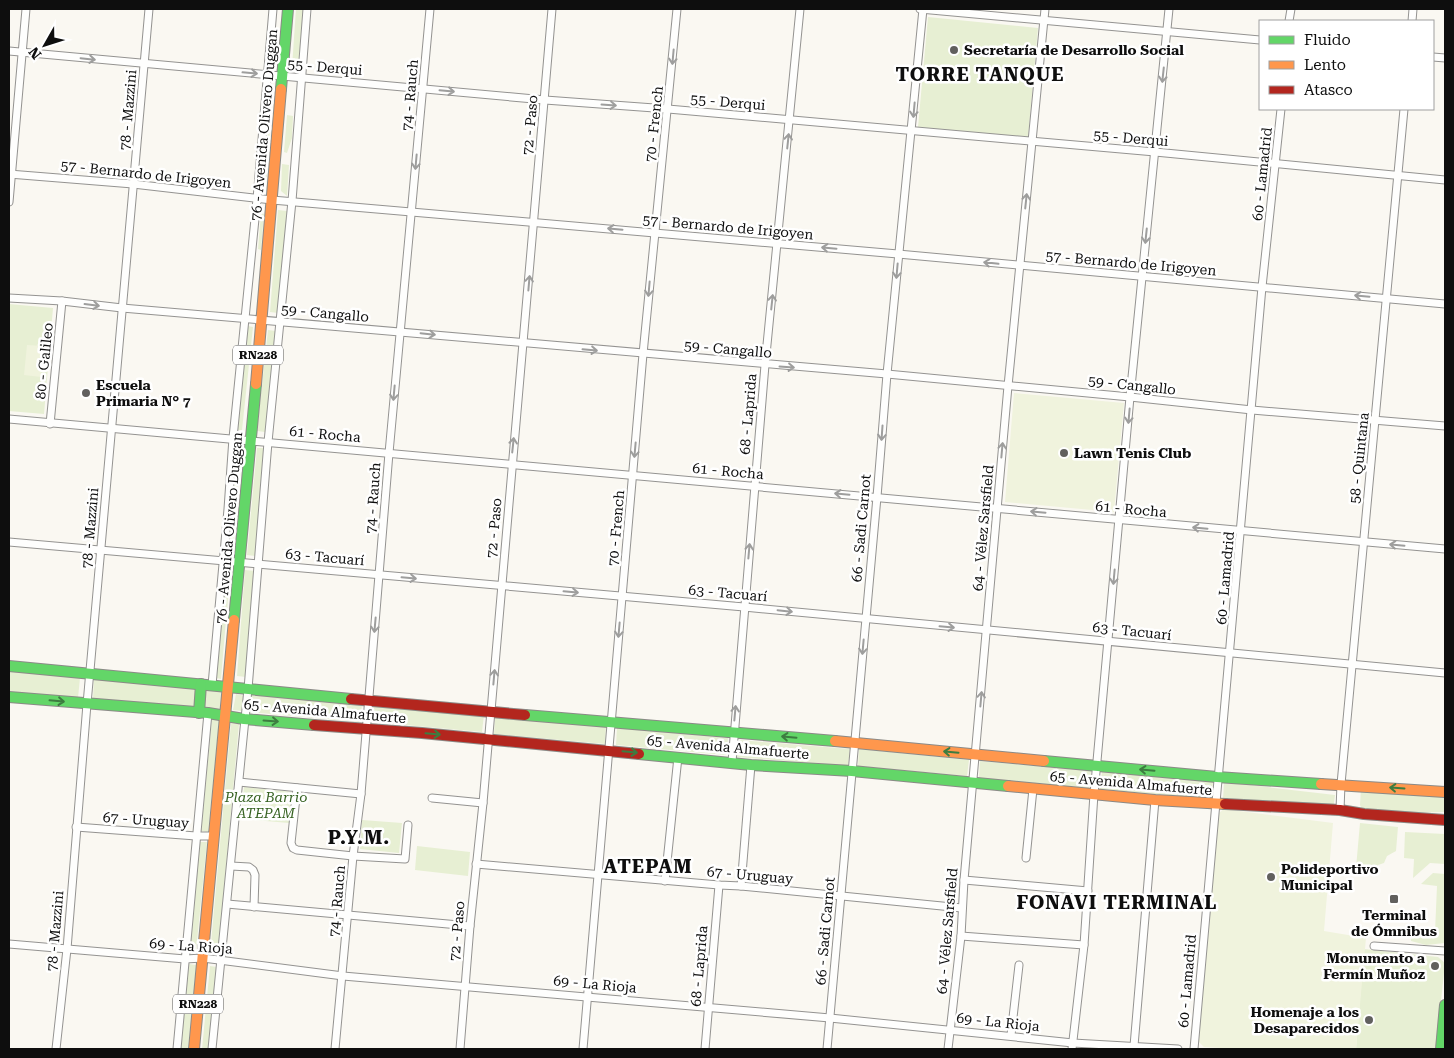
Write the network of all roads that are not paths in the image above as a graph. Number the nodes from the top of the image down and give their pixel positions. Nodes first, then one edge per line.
1 (26, 9) edge
2 (149, 9) edge
3 (273, 9) edge
4 (288, 9) edge
5 (307, 9) edge
6 (430, 9) edge
7 (552, 9) edge
8 (677, 9) edge
9 (800, 9) edge
10 (922, 9) edge
11 (1044, 9) edge
12 (1169, 9) edge
13 (1044, 20) junction
14 (1167, 30) junction
15 (1259, 40) edge
16 (9, 51) edge
17 (22, 52) junction
18 (145, 64) junction
19 (267, 74) junction
20 (282, 76) junction
21 (302, 78) junction
22 (423, 89) junction
23 (545, 100) junction
24 (668, 109) junction
25 (1281, 110) edge
26 (1404, 110) edge
27 (790, 120) junction
28 (912, 131) junction
29 (1032, 142) junction
30 (1155, 152) junction
31 (1276, 163) junction
32 (10, 174) edge
33 (1398, 176) junction
34 (1445, 180) edge
35 (133, 184) junction
36 (257, 199) junction
37 (272, 200) junction
38 (292, 201) junction
39 (9, 202) edge
40 (411, 211) junction
41 (534, 222) junction
42 (654, 233) junction
43 (778, 244) junction
44 (898, 254) junction
45 (1019, 266) junction
46 (1142, 277) junction
47 (1262, 287) junction
48 (9, 298) edge
49 (1386, 299) junction
50 (62, 301) junction
51 (1445, 304) edge
52 (122, 308) junction
53 (246, 319) junction
54 (260, 319) junction
55 (281, 322) junction
56 (400, 332) junction
57 (524, 344) junction
58 (643, 354) junction
59 (765, 365) junction
60 (887, 374) junction
61 (1008, 386) junction
62 (1130, 397) junction
63 (1252, 410) junction
64 (9, 419) edge
65 (1375, 419) junction
66 (50, 424) junction
67 (1445, 426) edge
68 (111, 428) junction
69 (233, 438) junction
70 (251, 440) junction
71 (268, 442) junction
72 (389, 453) junction
73 (512, 464) junction
74 (633, 475) junction
75 (755, 487) junction
76 (877, 497) junction
77 (997, 508) junction
78 (1120, 520) junction
79 (1241, 532) junction
80 (9, 542) edge
81 (1363, 542) junction
82 (1445, 549) edge
83 (101, 550) junction
84 (224, 561) junction
85 (238, 563) junction
86 (258, 564) junction
87 (379, 575) junction
88 (502, 586) junction
89 (622, 597) junction
90 (744, 607) junction
91 (865, 619) junction
92 (987, 630) junction
93 (1108, 641) junction
94 (1230, 654) junction
95 (1352, 664) junction
96 (9, 666) edge
97 (1445, 673) edge
98 (90, 674) junction
99 (207, 685) junction
100 (229, 687) junction
101 (248, 689) junction
102 (9, 697) edge
103 (368, 700) junction
104 (87, 704) junction
105 (491, 712) junction
106 (204, 713) junction
107 (226, 716) junction
108 (244, 719) junction
109 (611, 722) junction
110 (367, 728) junction
111 (733, 732) junction
112 (488, 738) junction
113 (855, 743) junction
114 (610, 750) junction
115 (976, 754) junction
116 (678, 757) junction
117 (732, 762) junction
118 (751, 765) junction
119 (1097, 765) junction
120 (852, 771) junction
121 (1218, 777) junction
122 (239, 782) junction
123 (973, 782) junction
124 (1341, 784) junction
125 (296, 788) junction
126 (1033, 788) junction
127 (1445, 792) edge
128 (361, 794) junction
129 (1094, 794) junction
130 (432, 798) dead end
131 (1155, 800) junction
132 (483, 803) junction
133 (1216, 804) junction
134 (1340, 810) junction
135 (1445, 820) edge
136 (408, 825) dead end
137 (76, 827) junction
138 (196, 836) junction
139 (214, 836) junction
140 (354, 856) junction
141 (1026, 858) dead end
142 (476, 864) junction
143 (231, 866) junction
144 (598, 875) junction
145 (964, 880) junction
146 (665, 881) junction
147 (719, 885) junction
148 (741, 886) junction
149 (1088, 892) junction
150 (841, 896) junction
151 (227, 904) junction
152 (254, 907) junction
153 (962, 908) junction
154 (348, 915) junction
155 (470, 926) junction
156 (961, 936) junction
157 (9, 944) edge
158 (1084, 945) junction
159 (1374, 946) dead end
160 (67, 949) junction
161 (1445, 951) edge
162 (203, 958) junction
163 (185, 959) junction
164 (222, 960) junction
165 (1019, 965) dead end
166 (343, 976) junction
167 (466, 986) junction
168 (589, 996) junction
169 (1445, 1005) edge
170 (708, 1007) junction
171 (830, 1018) junction
172 (950, 1030) junction
173 (1011, 1035) junction
174 (1073, 1046) edge
175 (1134, 1046) junction
176 (56, 1049) edge
177 (177, 1049) edge
178 (194, 1049) edge
179 (212, 1049) edge
180 (335, 1049) edge
181 (460, 1049) edge
182 (583, 1049) edge
183 (705, 1049) edge
184 (827, 1049) edge
185 (948, 1049) edge
186 (1178, 1049) edge
187 (1194, 1049) edge
188 (1441, 1049) edge

1 - 17 street
2 - 18 street, 78 - Mazzini
3 - 19 street, 76 - Avenida Olivero Duggan
4 - 20 main road, 76 - Avenida Olivero Duggan / RN228
5 - 21 street
6 - 22 street, 74 - Rauch
7 - 23 street, 72 - Paso
8 -> 24 street, 70 - French
9 - 27 street, 68 - Laprida
10 - 13 street
10 -> 28 street, 66 - Sadi Carnot
11 - 13 street, 64 - Vélez Sarsfield
12 - 14 street
13 - 14 street
13 - 29 street, 64 - Vélez Sarsfield
14 - 15 street
14 -> 30 street
16 - 17 street, 55 - Derqui
17 -> 18 street, 55 - Derqui
17 - 32 street
18 -> 19 street, 55 - Derqui
18 - 35 street, 78 - Mazzini
19 - 20 street, 55 - Derqui
19 - 36 street, 76 - Avenida Olivero Duggan
20 - 21 street, 55 - Derqui
20 - 37 main road, 76 - Avenida Olivero Duggan / RN228
21 - 22 street, 55 - Derqui
21 - 38 street
22 -> 23 street, 55 - Derqui
22 -> 40 street, 74 - Rauch
23 -> 24 street, 55 - Derqui
23 - 41 street, 72 - Paso
24 - 27 street, 55 - Derqui
24 - 42 street, 70 - French
25 - 31 street, 60 - Lamadrid
26 - 33 street, 58 - Quintana
27 - 28 street, 55 - Derqui
43 -> 27 street, 68 - Laprida
28 - 29 street, 55 - Derqui
28 - 44 street, 66 - Sadi Carnot
29 - 30 street, 55 - Derqui
45 -> 29 street, 64 - Vélez Sarsfield
30 - 31 street, 55 - Derqui
30 -> 46 street
31 - 33 street, 55 - Derqui
31 - 47 street, 60 - Lamadrid
32 - 35 street, 57 - Bernardo de Irigoyen
32 - 39 street
33 - 34 street, 55 - Derqui
33 - 49 street, 58 - Quintana
35 - 36 street, 57 - Bernardo de Irigoyen
35 - 52 street, 78 - Mazzini
36 - 37 street, 57 - Bernardo de Irigoyen
36 - 53 street, 76 - Avenida Olivero Duggan
37 - 38 street, 57 - Bernardo de Irigoyen
37 - 54 main road, 76 - Avenida Olivero Duggan / RN228
38 - 40 street, 57 - Bernardo de Irigoyen
38 - 55 street
40 - 41 street, 57 - Bernardo de Irigoyen
40 - 56 street, 74 - Rauch
42 -> 41 street, 57 - Bernardo de Irigoyen
57 -> 41 street, 72 - Paso
42 - 43 street, 57 - Bernardo de Irigoyen
42 -> 58 street, 70 - French
44 -> 43 street, 57 - Bernardo de Irigoyen
59 -> 43 street, 68 - Laprida
45 -> 44 street, 57 - Bernardo de Irigoyen
44 -> 60 street, 66 - Sadi Carnot
45 - 46 street, 57 - Bernardo de Irigoyen
45 - 61 street, 64 - Vélez Sarsfield
46 - 47 street, 57 - Bernardo de Irigoyen
46 - 62 street
49 -> 47 street, 57 - Bernardo de Irigoyen
47 - 63 street, 60 - Lamadrid
48 - 50 street, 59 - Cangallo
49 - 51 street, 57 - Bernardo de Irigoyen
49 - 65 street, 58 - Quintana
50 -> 52 street, 59 - Cangallo
50 - 66 street, 80 - Galileo
52 - 53 street, 59 - Cangallo
52 - 68 street, 78 - Mazzini
53 - 54 street, 59 - Cangallo
53 - 69 street, 76 - Avenida Olivero Duggan
54 - 55 street, 59 - Cangallo
54 - 70 main road, 76 - Avenida Olivero Duggan / RN228
55 - 56 street, 59 - Cangallo
55 - 71 street
56 -> 57 street, 59 - Cangallo
56 -> 72 street, 74 - Rauch
57 -> 58 street, 59 - Cangallo
73 -> 57 street, 72 - Paso
58 - 59 street, 59 - Cangallo
58 -> 74 street, 70 - French
59 -> 60 street, 59 - Cangallo
59 - 75 street, 68 - Laprida
60 - 61 street, 59 - Cangallo
60 -> 76 street, 66 - Sadi Carnot
61 - 62 street, 59 - Cangallo
77 -> 61 street, 64 - Vélez Sarsfield
62 - 63 street, 59 - Cangallo
62 -> 78 street
63 - 65 street, 59 - Cangallo
63 - 79 street, 60 - Lamadrid
64 - 66 street, 61 - Rocha
65 - 67 street, 59 - Cangallo
65 - 81 street, 58 - Quintana
66 - 68 street, 61 - Rocha
68 - 69 street, 61 - Rocha
68 - 83 street, 78 - Mazzini
69 - 70 street, 61 - Rocha
69 - 84 street, 76 - Avenida Olivero Duggan
70 - 71 street, 61 - Rocha
70 - 85 main road, 76 - Avenida Olivero Duggan / RN228
71 - 72 street, 61 - Rocha
71 - 86 street
72 - 73 street, 61 - Rocha
72 - 87 street, 74 - Rauch
73 - 74 street, 61 - Rocha
73 - 88 street, 72 - Paso
74 - 75 street, 61 - Rocha
74 - 89 street, 70 - French
76 -> 75 street, 61 - Rocha
90 -> 75 street, 68 - Laprida
76 - 77 street, 61 - Rocha
76 - 91 street, 66 - Sadi Carnot
78 -> 77 street, 61 - Rocha
77 - 92 street, 64 - Vélez Sarsfield
79 -> 78 street, 61 - Rocha
78 -> 93 street
79 - 81 street, 61 - Rocha
79 - 94 street, 60 - Lamadrid
80 - 83 street, 63 - Tacuarí
82 -> 81 street, 61 - Rocha
81 - 95 street, 58 - Quintana
83 - 84 street, 63 - Tacuarí
83 - 98 street, 78 - Mazzini
84 - 85 street, 63 - Tacuarí
84 - 99 street, 76 - Avenida Olivero Duggan
85 - 86 street, 63 - Tacuarí
85 - 100 main road, 76 - Avenida Olivero Duggan / RN228
86 - 87 street, 63 - Tacuarí
86 - 101 street
87 -> 88 street, 63 - Tacuarí
87 -> 103 street, 74 - Rauch
88 -> 89 street, 63 - Tacuarí
105 -> 88 street, 72 - Paso
89 - 90 street, 63 - Tacuarí
89 -> 109 street, 70 - French
90 -> 91 street, 63 - Tacuarí
111 -> 90 street, 68 - Laprida
91 -> 92 street, 63 - Tacuarí
91 -> 113 street, 66 - Sadi Carnot
92 - 93 street, 63 - Tacuarí
115 -> 92 street, 64 - Vélez Sarsfield
93 - 94 street, 63 - Tacuarí
93 - 119 street
94 - 95 street, 63 - Tacuarí
94 - 121 street, 60 - Lamadrid
95 - 97 street, 63 - Tacuarí
95 - 124 street, 58 - Quintana
96 - 98 main road, 65 - Avenida Almafuerte
98 - 99 main road, 65 - Avenida Almafuerte
98 - 104 street, 78 - Mazzini
99 - 100 main road, 65 - Avenida Almafuerte
99 - 106 main road
100 - 101 main road, 65 - Avenida Almafuerte
100 - 107 main road, 76 - Avenida Olivero Duggan / RN228
101 - 103 main road, 65 - Avenida Almafuerte
101 - 108 street
102 -> 104 main road, 65 - Avenida Almafuerte
103 - 105 main road, 65 - Avenida Almafuerte
103 - 110 street, 74 - Rauch
104 - 106 main road, 65 - Avenida Almafuerte
104 - 137 street, 78 - Mazzini
105 - 109 main road, 65 - Avenida Almafuerte
105 - 112 street, 72 - Paso
106 - 107 main road, 65 - Avenida Almafuerte
106 - 138 street
107 - 108 main road, 65 - Avenida Almafuerte
107 - 139 main road, 76 - Avenida Olivero Duggan / RN228
108 -> 110 main road, 65 - Avenida Almafuerte
108 - 122 street
109 - 111 main road, 65 - Avenida Almafuerte
109 - 114 street, 70 - French
110 -> 112 main road, 65 - Avenida Almafuerte
110 - 128 street, 74 - Rauch
113 -> 111 main road, 65 - Avenida Almafuerte
111 - 117 street, 68 - Laprida
112 - 114 main road, 65 - Avenida Almafuerte
112 - 132 street, 72 - Paso
115 -> 113 main road, 65 - Avenida Almafuerte
113 - 120 street, 66 - Sadi Carnot
114 -> 116 main road, 65 - Avenida Almafuerte
114 - 144 street, 70 - French
115 - 119 main road, 65 - Avenida Almafuerte
115 - 123 street, 64 - Vélez Sarsfield
116 - 117 main road, 65 - Avenida Almafuerte
116 - 146 street
117 - 118 main road, 65 - Avenida Almafuerte
118 - 120 main road, 65 - Avenida Almafuerte
118 - 148 street
121 -> 119 main road, 65 - Avenida Almafuerte
119 - 129 street
120 - 123 main road, 65 - Avenida Almafuerte
120 - 150 street, 66 - Sadi Carnot
121 - 124 main road, 65 - Avenida Almafuerte
121 - 133 street, 60 - Lamadrid
122 - 125 street
122 - 143 street
123 - 126 main road, 65 - Avenida Almafuerte
123 - 145 street, 64 - Vélez Sarsfield
127 -> 124 main road, 65 - Avenida Almafuerte
124 - 134 street, 58 - Quintana
125 - 128 street
125 - 140 street
126 - 129 main road, 65 - Avenida Almafuerte
126 - 141 street
128 - 140 street, 74 - Rauch
129 - 131 main road, 65 - Avenida Almafuerte
129 - 149 street
130 - 132 street
131 - 133 main road, 65 - Avenida Almafuerte
131 - 175 street
132 - 142 street, 72 - Paso
133 - 134 main road, 65 - Avenida Almafuerte
133 - 187 street, 60 - Lamadrid
134 - 135 main road, 65 - Avenida Almafuerte
136 - 140 street
137 - 138 street, 67 - Uruguay
137 - 160 street, 78 - Mazzini
138 - 139 street, 67 - Uruguay
138 - 163 street
139 - 162 main road, 76 - Avenida Olivero Duggan / RN228
140 - 154 street, 74 - Rauch
142 - 144 street, 67 - Uruguay
142 - 155 street, 72 - Paso
143 - 151 street
143 - 152 street
144 - 146 street, 67 - Uruguay
144 - 168 street, 70 - French
145 - 149 street
145 - 153 street, 64 - Vélez Sarsfield
146 - 147 street, 67 - Uruguay
147 - 148 street, 67 - Uruguay
147 - 170 street, 68 - Laprida
148 - 150 street, 67 - Uruguay
149 - 158 street
150 - 153 street, 67 - Uruguay
150 - 171 street, 66 - Sadi Carnot
151 - 152 street
151 - 164 street
152 - 154 street
153 - 156 street, 64 - Vélez Sarsfield
154 - 155 street
154 - 166 street, 74 - Rauch
155 - 167 street, 72 - Paso
156 - 158 street
156 - 172 street, 64 - Vélez Sarsfield
157 - 160 street, 69 - La Rioja
158 - 174 street
159 - 161 street
160 - 163 street, 69 - La Rioja
160 - 176 street, 78 - Mazzini
162 - 163 street, 69 - La Rioja
162 - 164 street, 69 - La Rioja
162 - 178 main road, 76 - Avenida Olivero Duggan / RN228
163 - 177 street
164 - 166 street, 69 - La Rioja
164 - 179 street
165 - 173 street
166 - 167 street, 69 - La Rioja
166 - 180 street, 74 - Rauch
167 - 168 street, 69 - La Rioja
167 - 181 street, 72 - Paso
168 - 170 street, 69 - La Rioja
168 - 182 street, 70 - French
169 - 188 main road
170 - 171 street, 69 - La Rioja
170 - 183 street, 68 - Laprida
171 - 172 street, 69 - La Rioja
171 - 184 street, 66 - Sadi Carnot
172 - 173 street, 69 - La Rioja
172 - 185 street, 64 - Vélez Sarsfield
173 - 174 street, 69 - La Rioja
174 - 175 street, 69 - La Rioja
175 - 186 street, 69 - La Rioja

